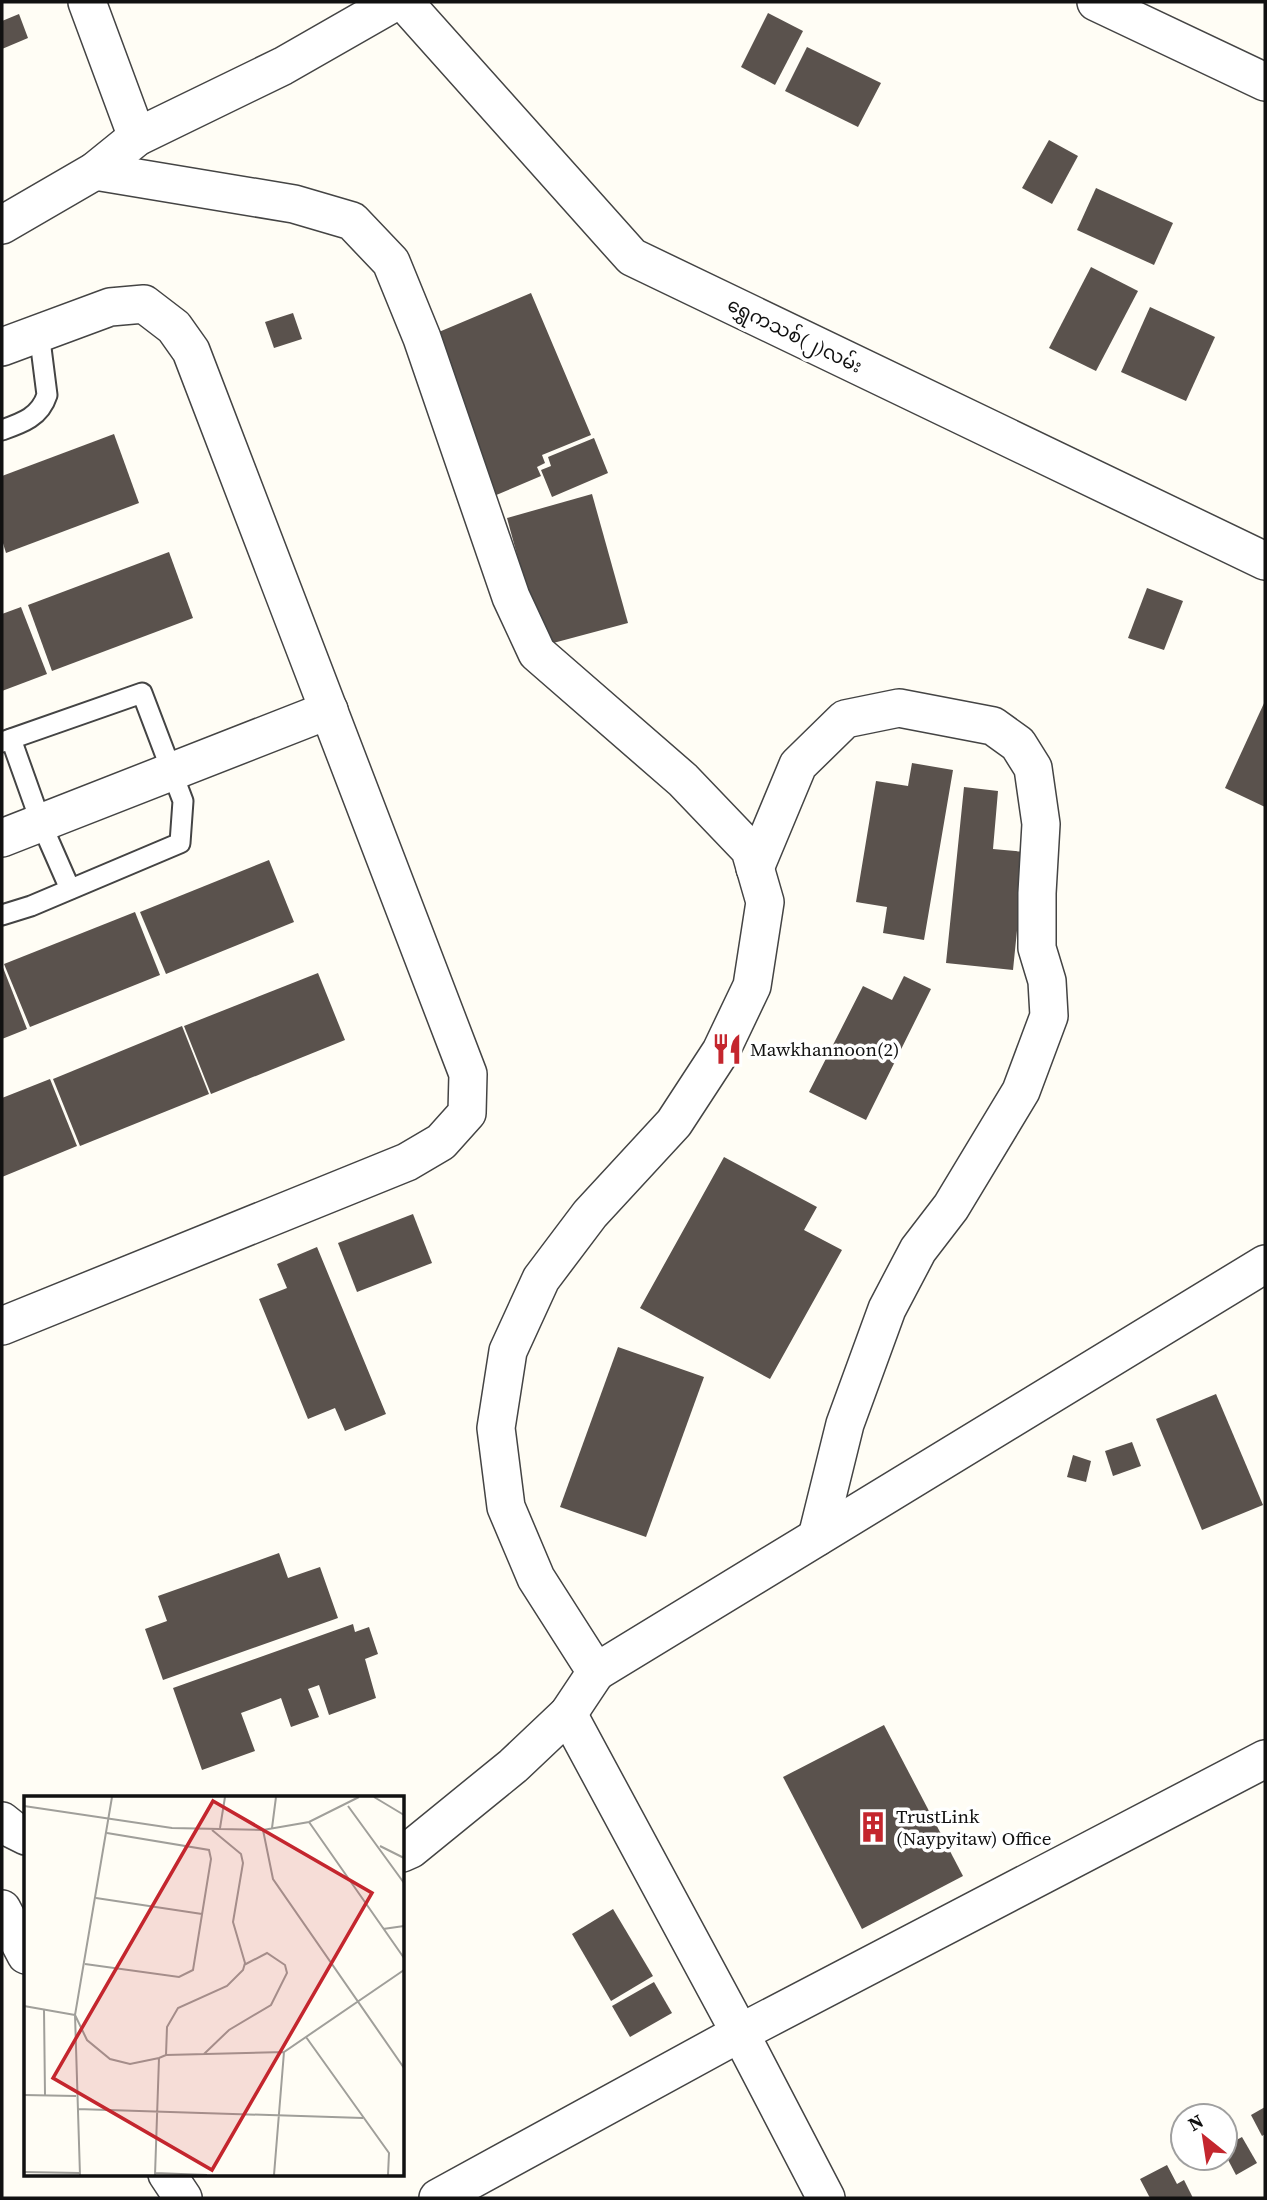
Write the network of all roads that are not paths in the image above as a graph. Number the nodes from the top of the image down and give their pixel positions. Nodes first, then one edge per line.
1 (86, 2) edge
2 (394, 2) edge
3 (404, 2) edge
4 (1096, 2) edge
5 (1265, 82) edge
6 (137, 137) junction
7 (95, 171) junction
8 (2, 225) edge
9 (39, 332) junction
10 (2, 347) edge
11 (2, 430) edge
12 (1265, 561) edge
13 (329, 710) junction
14 (6, 740) edge
15 (171, 772) junction
16 (41, 823) junction
17 (2, 838) edge
18 (755, 869) junction
19 (70, 889) junction
20 (2, 915) edge
21 (1265, 1264) edge
22 (2, 1326) edge
23 (817, 1537) junction
24 (596, 1672) junction
25 (568, 1714) junction
26 (1265, 1759) edge
27 (2, 1821) edge
28 (24, 1835) edge
29 (404, 1852) edge
30 (2, 1909) edge
31 (24, 1951) edge
32 (740, 2033) junction
33 (168, 2176) edge
34 (183, 2198) edge
35 (438, 2198) edge
36 (826, 2198) edge

1 - 6 street
2 - 6 street
3 - 12 street, ရွှေကသစ်(၂)လမ်း
4 - 5 street
6 - 7 street
7 - 8 street
7 - 18 street
9 - 10 street
9 - 11 lane
9 - 13 street
13 - 15 street
13 - 22 street
14 - 15 lane
14 - 16 lane
15 - 16 street
15 - 19 lane
16 - 17 street
16 - 19 lane
18 - 23 street
18 - 24 street
19 - 20 lane
21 - 23 street
23 - 24 street
24 - 25 street
25 - 29 street
25 - 32 street
26 - 32 street
27 - 28 street
30 - 31 street
32 - 35 street
32 - 36 street
33 - 34 street

